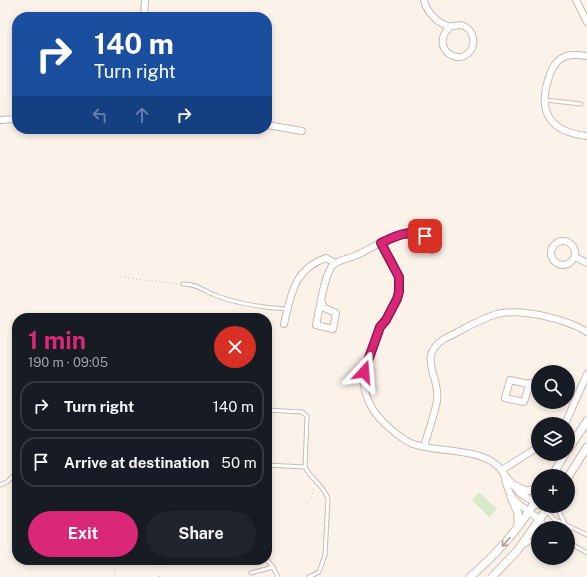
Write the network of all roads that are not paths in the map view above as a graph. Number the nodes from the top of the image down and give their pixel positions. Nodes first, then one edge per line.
1 (145, 0) edge
2 (424, 0) edge
3 (576, 0) edge
4 (144, 12) edge
5 (587, 22) edge
6 (450, 27) junction
7 (587, 56) edge
8 (543, 100) junction
9 (581, 104) dead end
10 (12, 119) edge
11 (0, 120) edge
12 (272, 126) edge
13 (302, 131) dead end
14 (587, 136) edge
15 (381, 243) junction
16 (432, 250) dead end
17 (575, 257) dead end
18 (335, 263) junction
19 (587, 263) edge
20 (183, 284) road end
21 (321, 300) junction
22 (288, 309) junction
23 (284, 324) dead end
24 (587, 332) edge
25 (587, 374) edge
26 (530, 384) joint
27 (575, 394) edge
28 (272, 410) edge
29 (587, 421) edge
30 (575, 439) edge
31 (587, 446) edge
32 (424, 447) junction
33 (531, 451) edge
34 (272, 465) edge
35 (305, 467) junction
36 (573, 469) edge
37 (503, 472) junction
38 (12, 477) edge
39 (0, 486) edge
40 (515, 486) junction
41 (531, 490) edge
42 (511, 497) junction
43 (531, 499) edge
44 (529, 511) junction
45 (545, 513) edge
46 (551, 513) edge
47 (540, 520) junction
48 (558, 521) edge
49 (518, 527) junction
50 (575, 530) edge
51 (587, 535) edge
52 (531, 540) edge
53 (575, 546) edge
54 (517, 551) junction
55 (587, 553) edge
56 (273, 567) joint
57 (251, 573) dead end
58 (278, 577) edge
59 (309, 577) edge
60 (470, 577) edge
61 (492, 577) edge

1 - 4 street
2 - 6 street
3 - 5 street
6 - 6 street
7 - 8 street
8 - 9 lane
8 - 14 street
10 - 11 street
12 - 13 street
15 - 16 street
15 - 18 street
15 - 32 street
17 - 19 street
18 - 21 street
18 - 22 street
20 - 22 lane
21 - 21 street
22 - 23 street
24 - 32 street
25 - 27 street
26 - 26 street
28 - 35 lane
29 - 30 street
31 - 36 street
32 - 37 street
33 - 37 street
34 - 35 lane
35 - 59 lane
37 - 40 street
37 - 42 street
38 - 39 lane
40 - 41 street
40 - 43 street
42 - 44 street
42 - 49 street
44 - 47 street
44 - 49 street
45 - 47 street
46 - 48 lane
47 - 54 street
49 -> 60 street
50 - 51 lane
52 - 54 lane
53 - 55 lane
54 - 61 street
56 - 57 lane
56 - 58 lane

